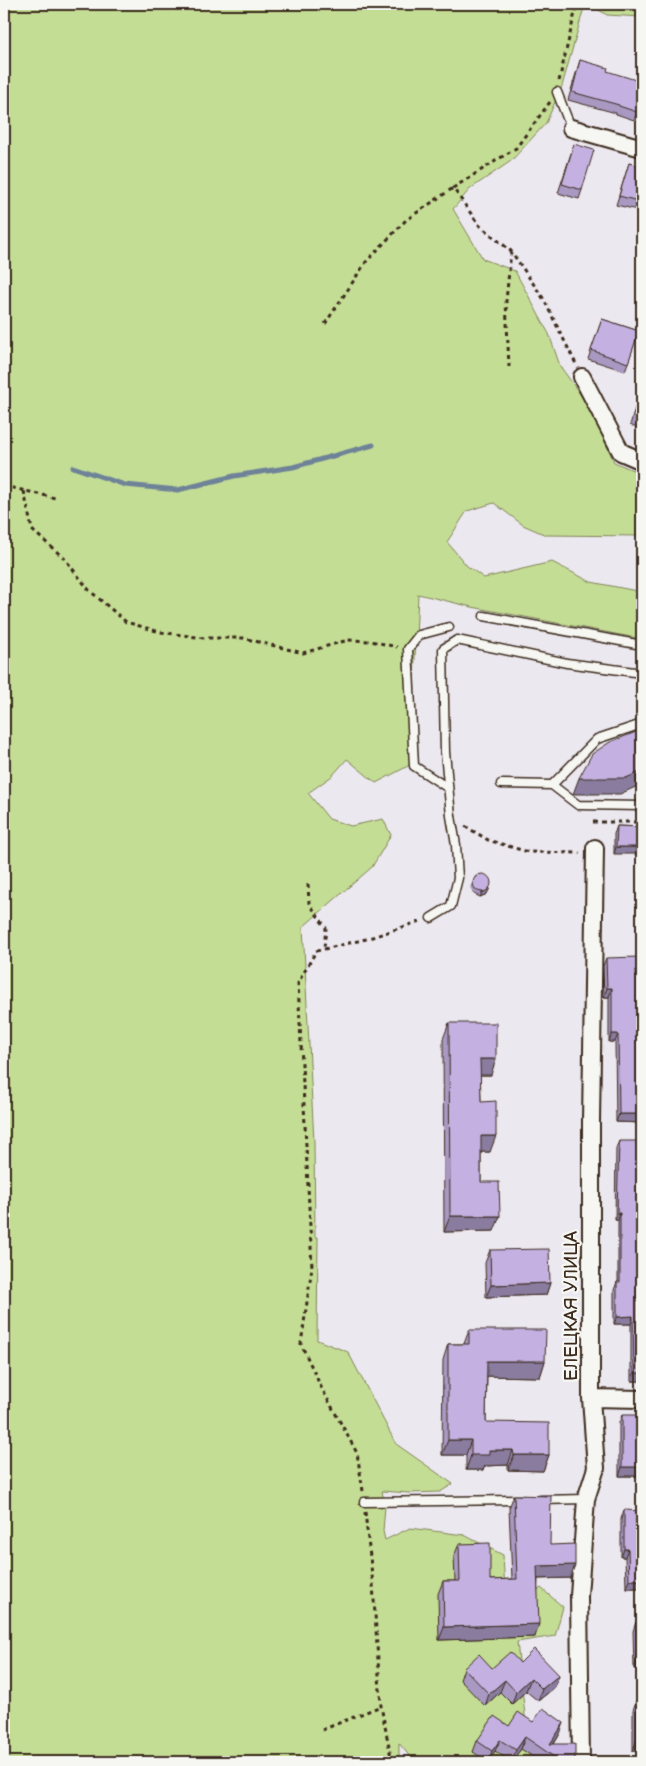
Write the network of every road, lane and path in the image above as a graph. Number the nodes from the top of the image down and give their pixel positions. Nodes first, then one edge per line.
1 (577, 4) edge
2 (557, 92) junction
3 (571, 128) joint
4 (642, 148) edge
5 (452, 188) junction
6 (511, 251) junction
7 (325, 324) dead end
8 (508, 367) dead end
9 (582, 377) joint
10 (642, 461) edge
11 (4, 488) edge
12 (24, 491) junction
13 (55, 498) dead end
14 (484, 616) dead end
15 (449, 627) dead end
16 (642, 645) edge
17 (408, 649) junction
18 (642, 673) edge
19 (642, 724) edge
20 (501, 784) dead end
21 (552, 785) junction
22 (448, 788) junction
23 (642, 806) edge
24 (451, 818) junction
25 (593, 822) dead end
26 (642, 822) edge
27 (594, 851) joint
28 (308, 884) dead end
29 (431, 918) joint
30 (324, 949) junction
31 (591, 1398) junction
32 (642, 1399) edge
33 (586, 1499) junction
34 (364, 1502) junction
35 (381, 1706) junction
36 (322, 1730) dead end
37 (392, 1762) edge
38 (581, 1762) edge

1 - 2 path
2 - 3 lane
2 - 5 path
3 - 4 street
5 - 6 path
5 - 7 path
6 - 8 path
6 - 9 path
9 - 10 street
11 - 12 path
12 - 13 path
12 - 17 path
14 - 16 lane
15 - 17 lane
17 - 22 lane
18 - 22 lane
19 - 21 lane
20 - 21 lane
21 - 23 lane
22 - 24 lane
24 - 27 path
24 - 29 lane
25 - 26 path
27 - 31 street, ЕЛЕЦКАЯ УЛИЦА
28 - 30 path
29 - 30 path
30 - 34 path
31 - 32 street
31 - 33 street, ЕЛЕЦКАЯ УЛИЦА
33 - 34 lane
33 - 38 street, ЕЛЕЦКАЯ УЛИЦА
34 - 35 path
35 - 36 path
35 - 37 path

